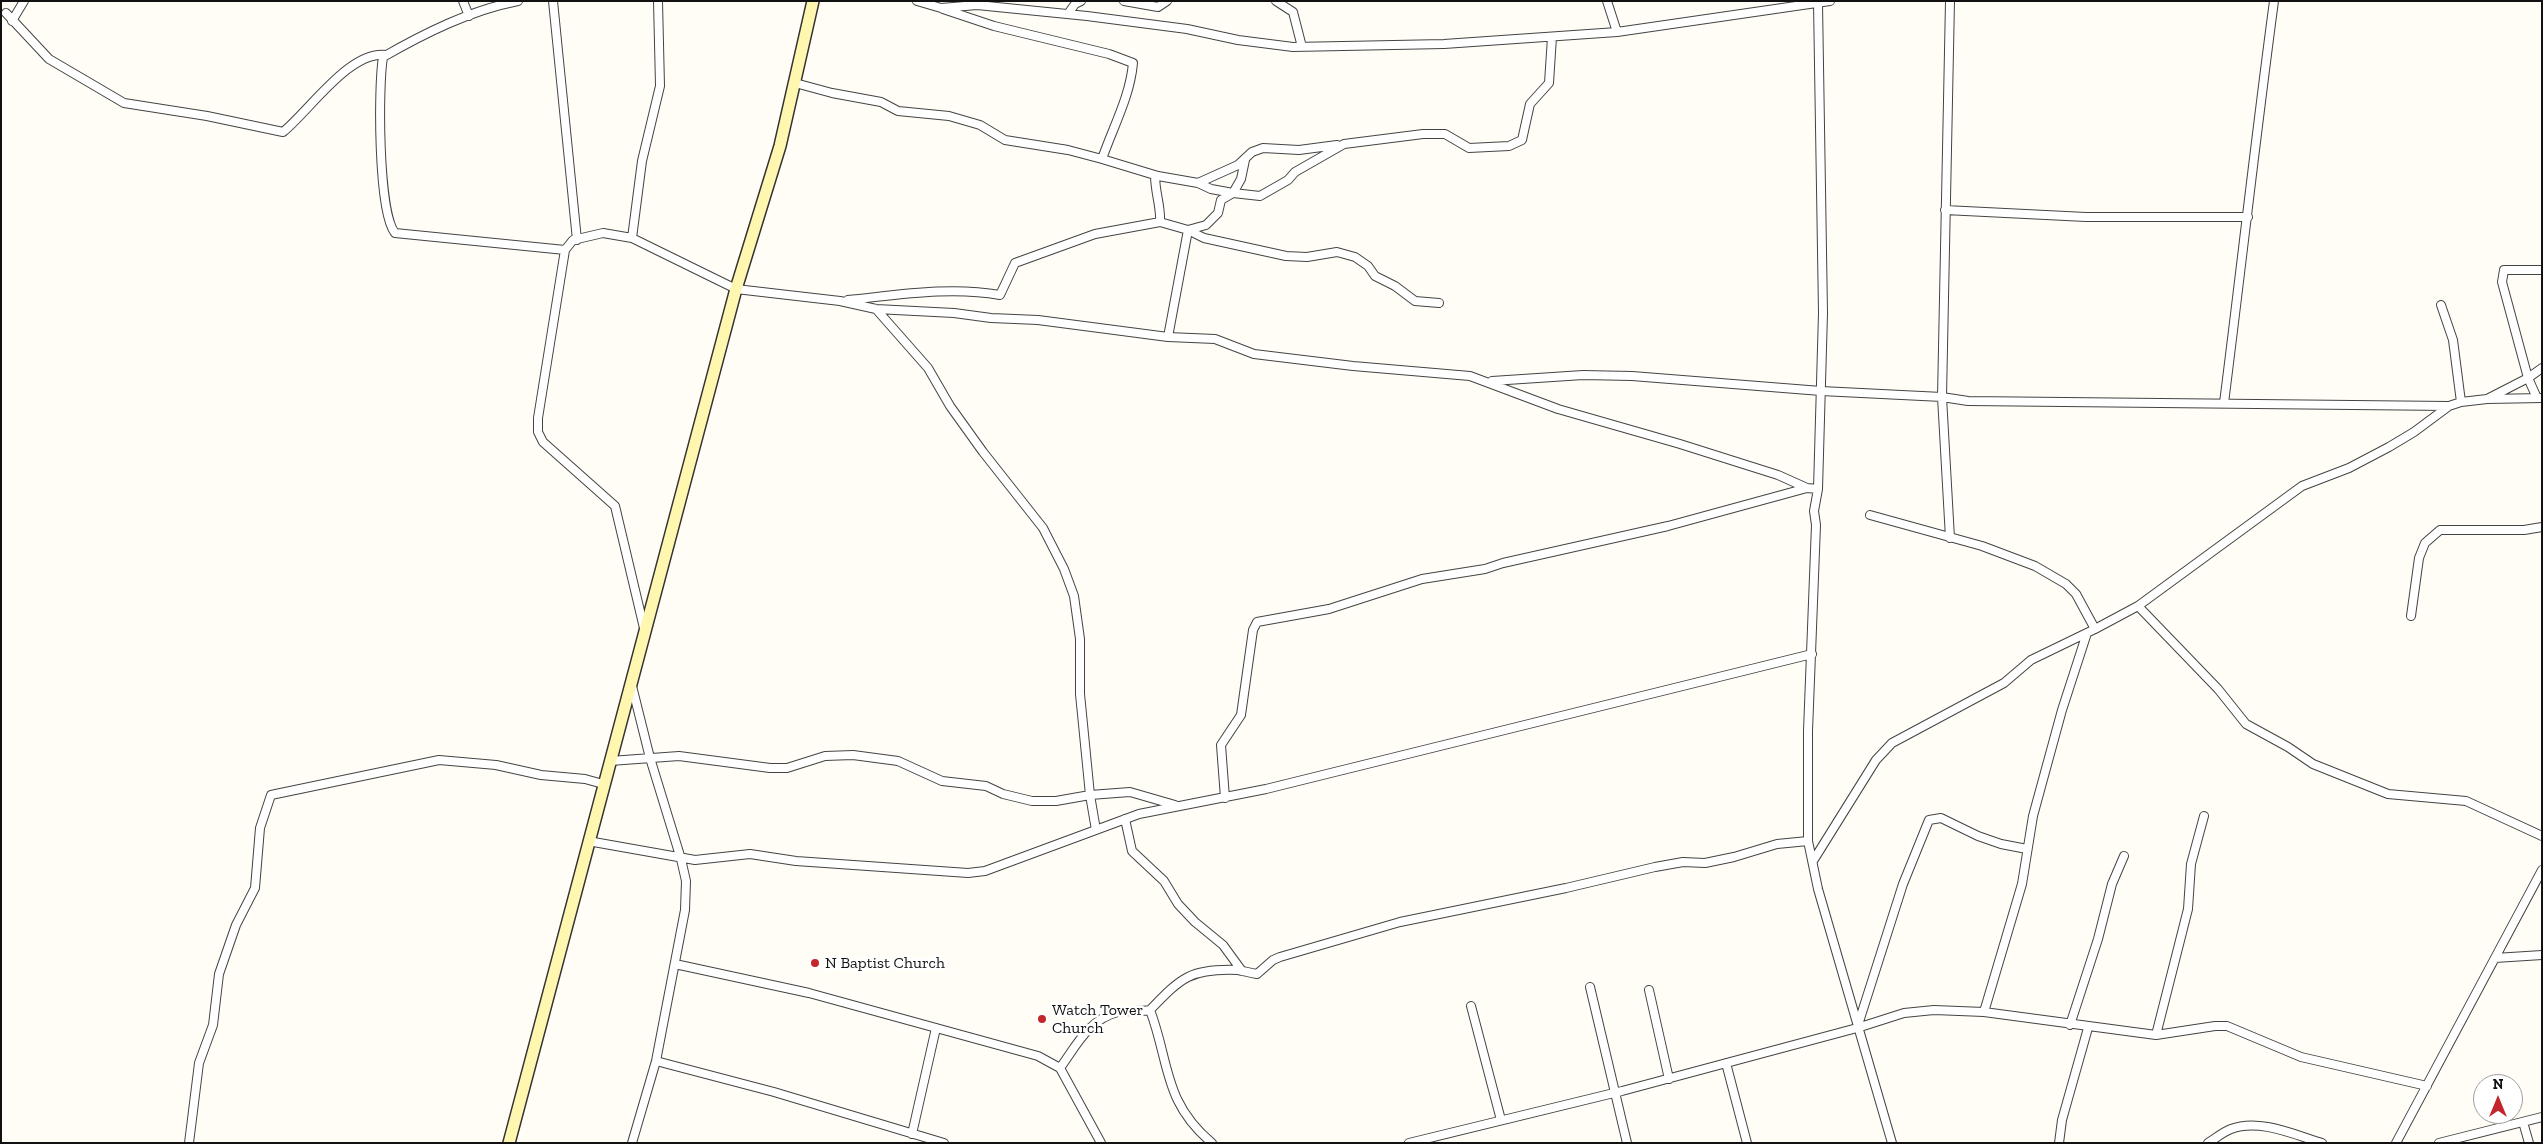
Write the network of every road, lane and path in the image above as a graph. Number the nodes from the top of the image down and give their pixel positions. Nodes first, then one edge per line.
1 (24, 1) edge
2 (463, 1) edge
3 (518, 1) edge
4 (552, 1) edge
5 (658, 1) edge
6 (813, 1) edge
7 (918, 1) edge
8 (1081, 1) edge
9 (1124, 1) edge
10 (1167, 1) edge
11 (1276, 1) edge
12 (1607, 1) edge
13 (1830, 1) edge
14 (1950, 1) edge
15 (2274, 1) edge
16 (1818, 3) junction
17 (941, 8) junction
18 (6, 13) dead end
19 (1068, 14) junction
20 (469, 16) junction
21 (12, 21) junction
22 (1617, 32) junction
23 (1552, 37) junction
24 (1302, 47) junction
25 (386, 55) junction
26 (795, 83) junction
27 (1344, 144) junction
28 (1102, 159) junction
29 (1245, 160) junction
30 (1155, 175) junction
31 (1198, 183) junction
32 (1233, 193) junction
33 (1945, 210) junction
34 (2248, 217) junction
35 (1160, 222) junction
36 (1188, 230) junction
37 (632, 238) junction
38 (577, 240) junction
39 (565, 250) junction
40 (2542, 270) edge
41 (736, 289) junction
42 (840, 301) junction
43 (1439, 303) dead end
44 (2441, 305) dead end
45 (876, 309) junction
46 (1168, 337) junction
47 (2542, 368) edge
48 (2528, 378) junction
49 (1488, 381) junction
50 (1821, 391) junction
51 (1942, 397) junction
52 (2539, 398) edge
53 (2487, 399) junction
54 (2461, 402) junction
55 (2224, 403) junction
56 (2449, 406) junction
57 (1806, 488) junction
58 (1818, 489) junction
59 (1870, 515) dead end
60 (2542, 527) edge
61 (1950, 538) junction
62 (2138, 606) junction
63 (2411, 616) dead end
64 (2096, 629) junction
65 (645, 630) junction
66 (2087, 632) junction
67 (1812, 654) junction
68 (631, 681) junction
69 (650, 758) junction
70 (610, 761) junction
71 (603, 784) junction
72 (1090, 795) junction
73 (1225, 798) junction
74 (1178, 806) junction
75 (2204, 816) dead end
76 (1125, 819) junction
77 (1096, 830) junction
78 (2542, 836) edge
79 (588, 841) junction
80 (1808, 841) junction
81 (2027, 849) junction
82 (2124, 856) dead end
83 (681, 859) junction
84 (1813, 861) junction
85 (2542, 870) edge
86 (2542, 955) edge
87 (2495, 958) junction
88 (675, 964) junction
89 (1242, 971) junction
90 (1590, 987) dead end
91 (1649, 990) dead end
92 (1471, 1006) dead end
93 (1150, 1010) junction
94 (1984, 1012) junction
95 (2070, 1025) junction
96 (936, 1028) junction
97 (1857, 1028) junction
98 (2088, 1028) junction
99 (2156, 1035) junction
100 (656, 1061) junction
101 (1726, 1064) junction
102 (1060, 1068) junction
103 (1669, 1079) junction
104 (2427, 1086) junction
105 (1614, 1093) junction
106 (2542, 1116) edge
107 (1501, 1120) junction
108 (2523, 1122) joint
109 (2515, 1124) edge
110 (912, 1134) junction
111 (189, 1143) edge
112 (508, 1143) edge
113 (632, 1143) edge
114 (944, 1143) edge
115 (1101, 1143) edge
116 (1212, 1143) edge
117 (1409, 1143) edge
118 (1627, 1143) edge
119 (1747, 1143) edge
120 (1892, 1143) edge
121 (2059, 1143) edge
122 (2208, 1143) edge
123 (2322, 1143) edge
124 (2396, 1143) edge
125 (2439, 1143) edge
126 (2529, 1143) edge

1 - 21 street
2 - 20 street
3 - 20 street
4 - 38 street
5 - 37 street
6 - 26 street
7 - 17 street
8 - 19 street
9 - 10 street
11 - 24 street
12 - 22 street
13 - 16 street
14 - 33 street
15 - 34 street
16 - 22 street
16 - 50 street
17 - 19 street
17 - 28 street
18 - 21 street
19 - 24 street
20 - 25 street
21 - 25 street
22 - 23 street
23 - 24 street
23 - 27 street
25 - 39 street
26 - 28 street
26 - 41 street
27 - 29 street
27 - 32 street
28 - 30 street
29 - 31 street
29 - 32 street
30 - 31 street
30 - 35 street
31 - 32 street
32 - 36 street
33 - 34 street
33 - 51 street
34 - 55 street
35 - 36 street
35 - 42 street
36 - 43 street
36 - 46 street
37 - 38 street
37 - 41 street
38 - 39 street
39 - 65 street
40 - 48 street
41 - 42 street
41 - 65 street
42 - 45 street
44 - 54 street
45 - 46 street
45 - 72 street
46 - 49 street
47 - 48 street
48 - 52 street
48 - 53 street
49 - 50 street
49 - 57 street
50 - 51 street
50 - 58 street
51 - 55 street
51 - 61 street
52 - 53 street
53 - 54 street
54 - 56 street
55 - 56 street
56 - 62 street
57 - 58 street
57 - 73 street
58 - 67 street
59 - 61 street
60 - 63 street
61 - 64 street
62 - 64 street
62 - 78 street
64 - 66 street
65 - 68 street
66 - 81 street
66 - 84 street
67 - 73 street
67 - 80 street
68 - 69 street
68 - 70 street
69 - 70 street
69 - 72 street
69 - 83 street
70 - 71 street
71 - 79 street
71 - 111 street
72 - 74 street
72 - 77 street
73 - 74 street
74 - 76 street
75 - 99 street
76 - 77 street
76 - 89 street
77 - 83 street
79 - 83 street
79 - 112 street
80 - 84 street
80 - 89 street
81 - 94 street
81 - 97 street
82 - 95 street
83 - 88 street
84 - 97 street
85 - 87 street
86 - 87 street
87 - 104 street
88 - 96 street
88 - 100 street
89 - 93 street
90 - 105 street
91 - 103 street
92 - 107 street
93 - 102 street
93 - 116 street
94 - 95 street
94 - 97 street
95 - 98 street
96 - 102 street
96 - 110 street
97 - 101 street
97 - 120 street
98 - 99 street
98 - 121 street
99 - 104 street
100 - 110 street
100 - 113 street
101 - 103 street
101 - 119 street
102 - 115 street
103 - 105 street
104 - 124 street
105 - 107 street
105 - 118 street
106 - 108 street
107 - 117 street
108 - 126 street
109 - 125 street
110 - 114 street
122 - 123 street

